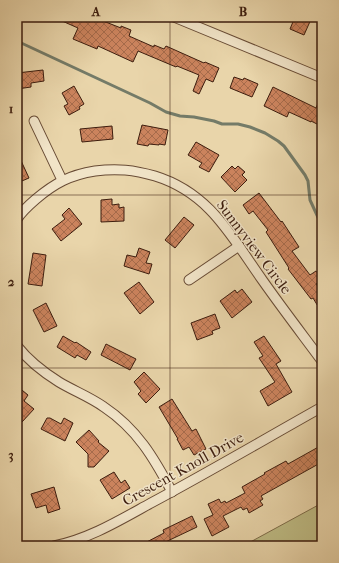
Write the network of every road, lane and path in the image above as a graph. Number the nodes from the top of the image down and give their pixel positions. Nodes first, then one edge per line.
1 (174, 17) edge
2 (321, 75) edge
3 (34, 121) dead end
4 (62, 180) junction
5 (17, 219) edge
6 (238, 246) junction
7 (189, 280) dead end
8 (17, 346) edge
9 (322, 361) edge
10 (322, 407) edge
11 (172, 492) junction
12 (54, 546) edge

1 - 2 street
3 - 4 street
4 - 5 street, Sunnyview Circle
4 - 6 street, Sunnyview Circle
6 - 7 street
6 - 9 street, Sunnyview Circle
8 - 11 street
10 - 11 street, Crescent Knoll Drive
11 - 12 street, Crescent Knoll Drive

